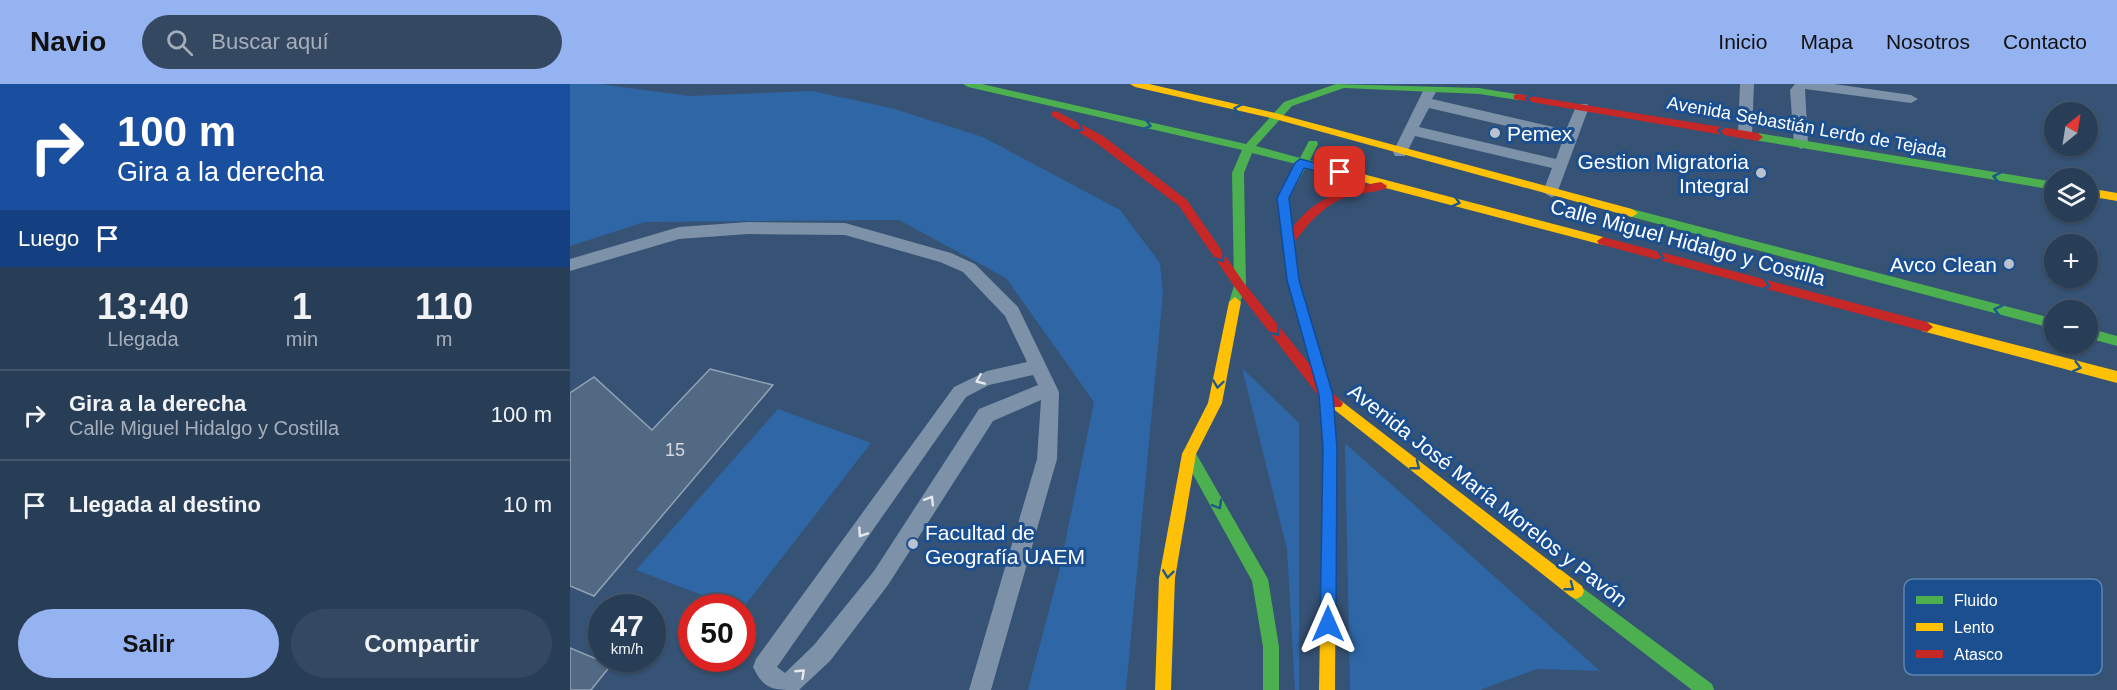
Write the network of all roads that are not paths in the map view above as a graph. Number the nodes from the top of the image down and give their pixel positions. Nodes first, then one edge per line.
1 (968, 84) edge
2 (1135, 84) edge
3 (1747, 84) edge
4 (1343, 85) edge
5 (1152, 86) edge
6 (1432, 88) junction
7 (1029, 98) junction
8 (1911, 99) dead end
9 (1424, 102) junction
10 (1582, 107) junction
11 (1275, 116) junction
12 (1411, 130) junction
13 (1322, 131) junction
14 (1745, 134) junction
15 (1571, 136) junction
16 (1801, 144) junction
17 (1248, 148) junction
18 (1400, 152) junction
19 (1300, 163) junction
20 (1561, 165) junction
21 (2044, 184) edge
22 (1399, 187) junction
23 (1551, 192) junction
24 (2098, 194) edge
25 (2117, 197) edge
26 (1288, 243) junction
27 (570, 266) edge
28 (1240, 286) junction
29 (2044, 321) edge
30 (2098, 335) edge
31 (2117, 340) edge
32 (1036, 367) junction
33 (2117, 377) edge
34 (1050, 392) junction
35 (1326, 395) junction
36 (1189, 454) junction
37 (981, 690) edge
38 (1163, 690) edge
39 (1271, 690) edge
40 (1328, 690) edge
41 (1706, 690) edge

1 - 7 main road, Calle Miguel Hidalgo y Costilla
2 - 5 main road, Calle Miguel Hidalgo y Costilla
3 - 14 lane
4 - 6 main road, Avenida Sebastián Lerdo de Tejada
4 - 11 main road, Avenida Sebastián Lerdo de Tejada
4 - 13 main road
11 -> 5 main road, Calle Miguel Hidalgo y Costilla
6 - 9 lane
10 -> 6 main road, Avenida Sebastián Lerdo de Tejada
7 -> 17 main road, Calle Miguel Hidalgo y Costilla
7 -> 28 main road, Avenida José María Morelos y Pavón
8 - 16 lane
9 - 12 lane
9 - 15 lane
14 -> 10 main road, Avenida Sebastián Lerdo de Tejada
10 - 15 lane
11 - 13 main road, Calle Miguel Hidalgo y Costilla
11 - 17 main road, Avenida Sebastián Lerdo de Tejada
12 - 18 lane
12 - 20 lane
13 - 18 main road, Calle Miguel Hidalgo y Costilla
13 - 19 main road
14 - 16 main road, Avenida Sebastián Lerdo de Tejada
15 - 20 lane
21 -> 16 main road, Avenida Sebastián Lerdo de Tejada
17 - 19 main road, Calle Miguel Hidalgo y Costilla
17 - 28 main road
18 - 23 main road, Calle Miguel Hidalgo y Costilla
19 - 22 main road, Calle Miguel Hidalgo y Costilla
19 - 26 main road
20 - 23 lane
22 - 26 main road
22 -> 33 main road, Calle Miguel Hidalgo y Costilla
29 -> 23 main road, Calle Miguel Hidalgo y Costilla
24 - 25 main road
26 - 35 main road
27 - 32 lane
28 -> 35 main road, Avenida José María Morelos y Pavón
28 -> 36 main road
30 - 31 main road
32 - 34 lane
32 -> 34 lane
34 - 37 lane
35 - 40 main road
35 -> 41 main road, Avenida José María Morelos y Pavón
36 -> 38 main road
36 -> 39 main road

